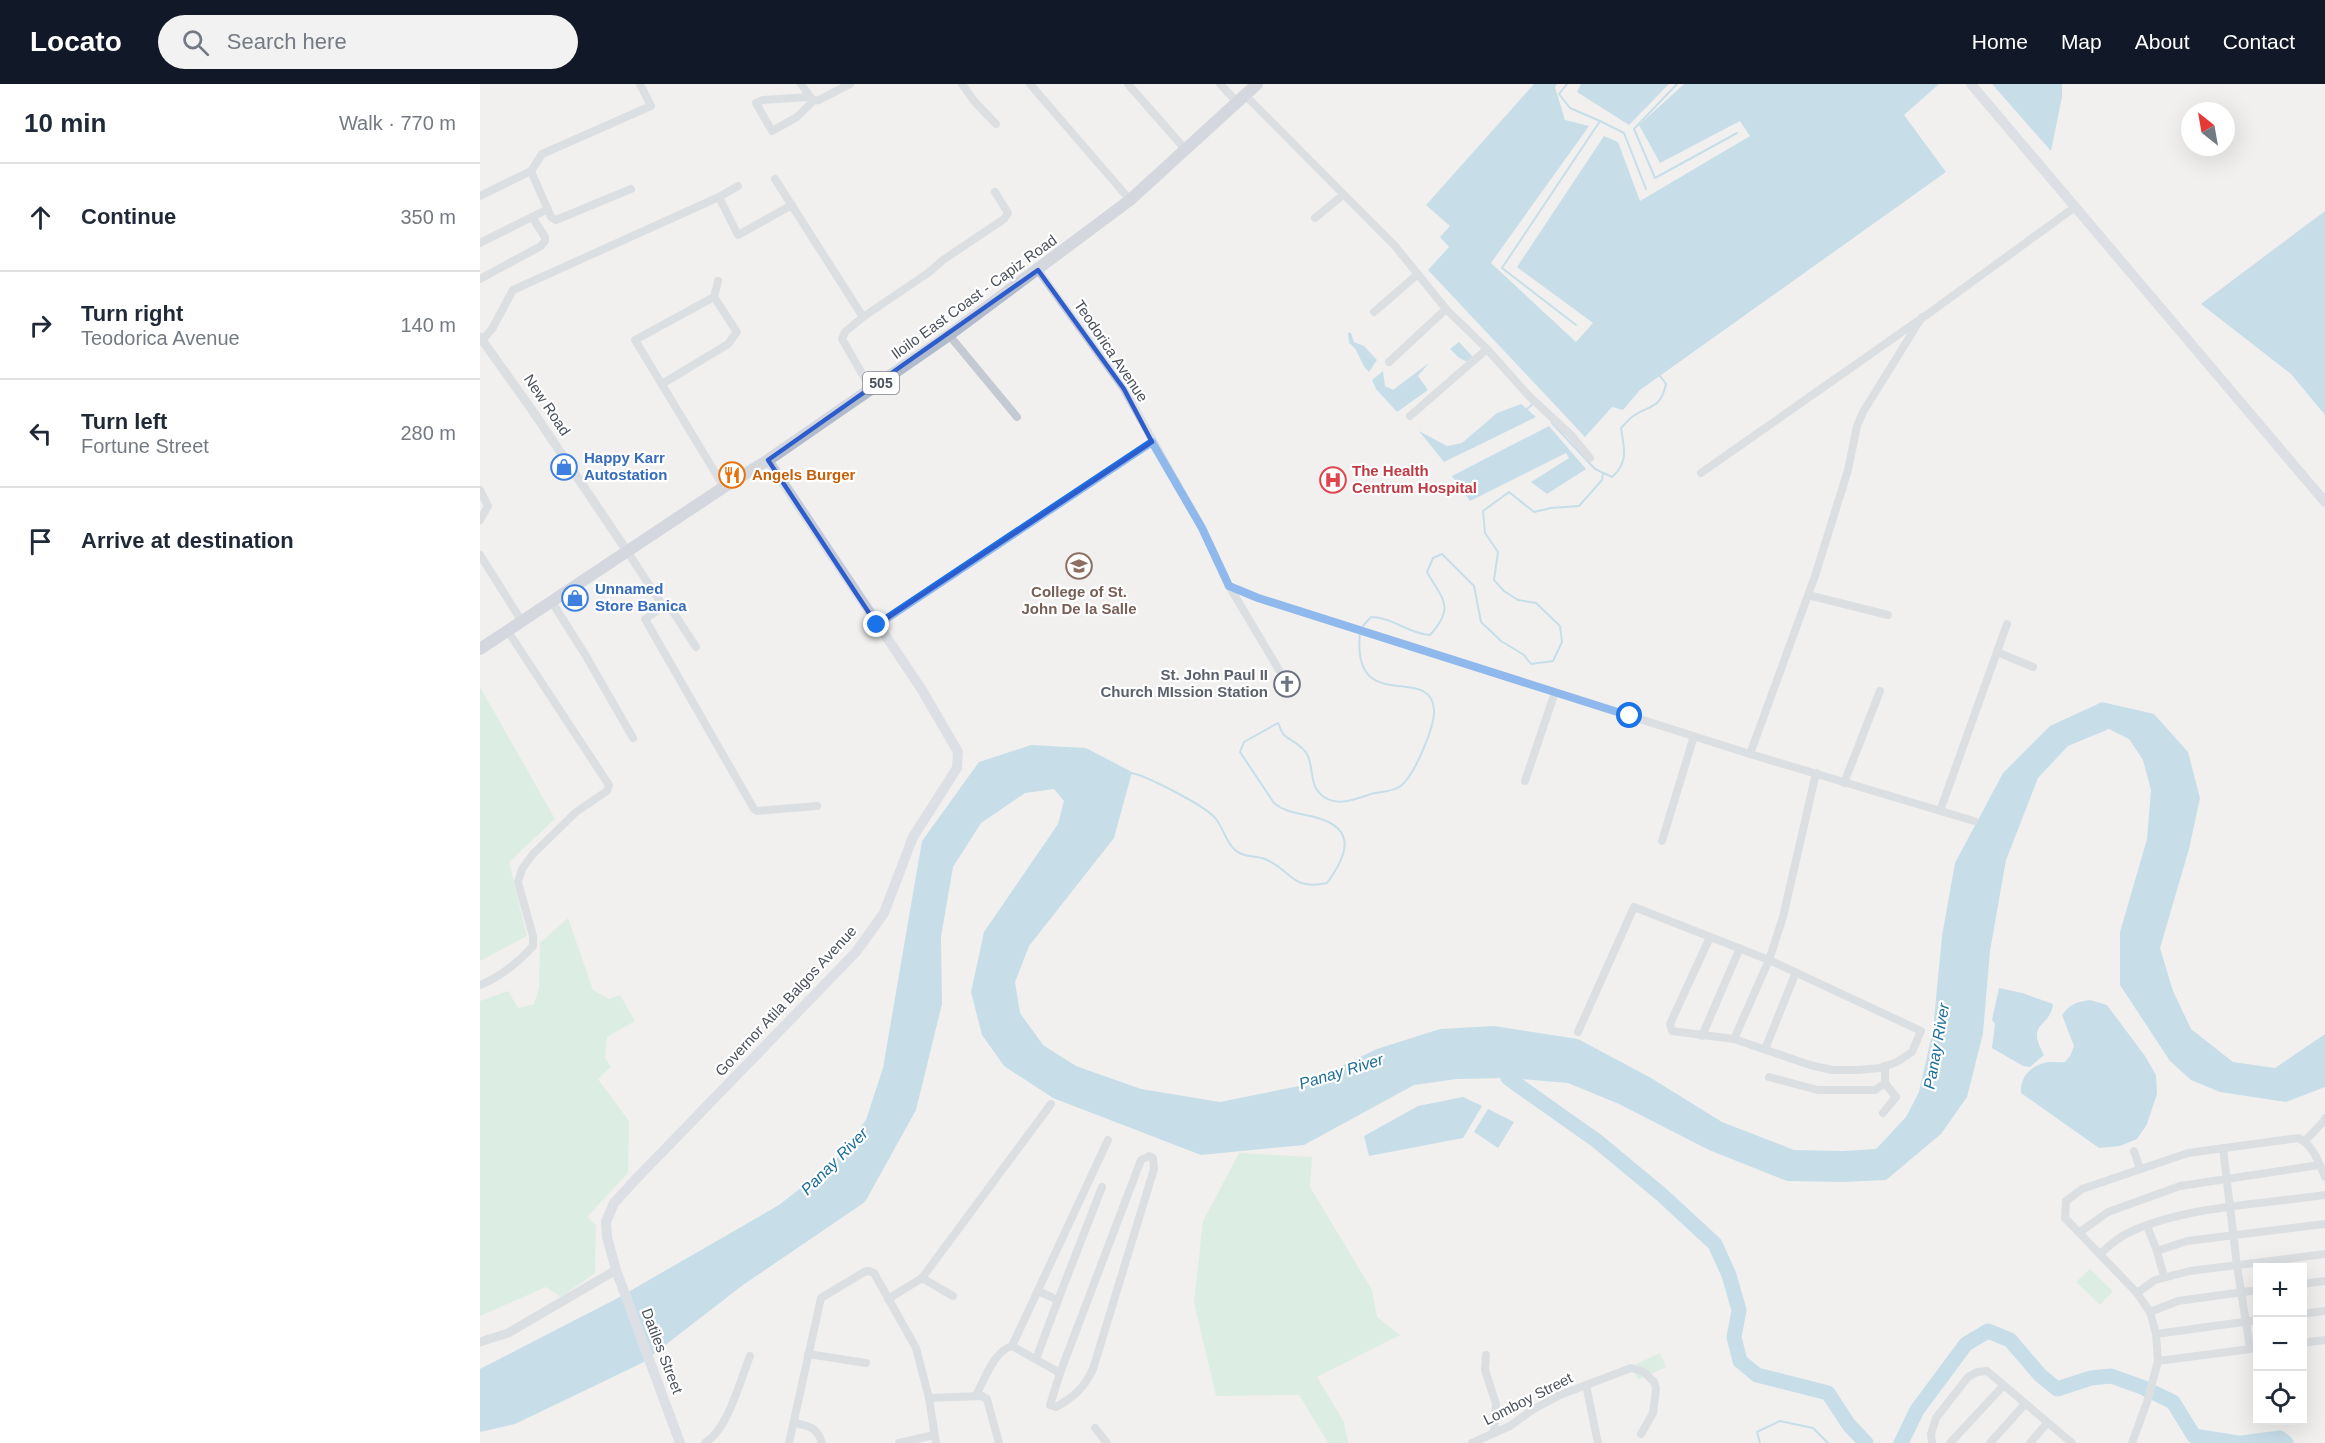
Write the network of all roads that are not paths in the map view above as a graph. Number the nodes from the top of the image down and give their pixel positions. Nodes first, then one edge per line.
1 (640, 84) edge
2 (801, 84) edge
3 (850, 84) edge
4 (962, 84) edge
5 (1030, 84) edge
6 (1128, 84) edge
7 (1220, 84) edge
8 (1257, 84) edge
9 (1971, 84) edge
10 (811, 99) junction
11 (1241, 99) junction
12 (996, 124) dead end
13 (1185, 149) junction
14 (531, 171) junction
15 (775, 178) dead end
16 (738, 186) dead end
17 (631, 189) dead end
18 (995, 192) dead end
19 (1343, 195) junction
20 (480, 196) edge
21 (718, 197) junction
22 (1130, 200) junction
23 (792, 205) junction
24 (2075, 207) junction
25 (548, 209) junction
26 (532, 217) junction
27 (1315, 218) dead end
28 (480, 243) edge
29 (1038, 270) junction
30 (1418, 274) junction
31 (480, 279) edge
32 (718, 281) dead end
33 (714, 297) junction
34 (1446, 309) junction
35 (1374, 312) dead end
36 (863, 317) junction
37 (1922, 317) junction
38 (949, 335) junction
39 (481, 339) edge
40 (1487, 349) junction
41 (1389, 362) dead end
42 (662, 384) junction
43 (871, 390) junction
44 (1410, 416) dead end
45 (1017, 417) dead end
46 (1152, 442) junction
47 (1590, 458) dead end
48 (768, 460) junction
49 (1701, 473) dead end
50 (724, 487) junction
51 (480, 489) edge
52 (2325, 502) edge
53 (480, 520) edge
54 (627, 551) junction
55 (480, 555) edge
56 (1229, 586) junction
57 (1808, 595) junction
58 (552, 602) junction
59 (663, 606) junction
60 (1888, 615) dead end
61 (521, 620) junction
62 (2007, 624) dead end
63 (877, 625) junction
64 (507, 630) junction
65 (696, 647) dead end
66 (480, 649) edge
67 (1996, 652) junction
68 (2033, 667) dead end
69 (1279, 670) dead end
70 (1880, 691) dead end
71 (1555, 692) junction
72 (1694, 736) junction
73 (633, 738) dead end
74 (1750, 754) junction
75 (1816, 774) junction
76 (1525, 781) dead end
77 (1844, 783) junction
78 (818, 806) dead end
79 (1940, 810) junction
80 (1974, 821) dead end
81 (1662, 841) dead end
82 (1710, 936) junction
83 (1740, 948) junction
84 (1769, 960) junction
85 (1796, 972) junction
86 (480, 985) edge
87 (1578, 1032) dead end
88 (1702, 1035) junction
89 (1734, 1039) junction
90 (1765, 1049) junction
91 (1885, 1066) junction
92 (1769, 1077) dead end
93 (1885, 1083) junction
94 (1051, 1104) dead end
95 (1883, 1113) dead end
96 (2325, 1118) edge
97 (1108, 1140) dead end
98 (2305, 1141) junction
99 (2223, 1148) junction
100 (2134, 1150) dead end
101 (2319, 1165) junction
102 (2140, 1169) junction
103 (2325, 1177) edge
104 (2228, 1179) junction
105 (1102, 1187) dead end
106 (2325, 1196) edge
107 (2231, 1208) junction
108 (1073, 1217) junction
109 (1088, 1223) junction
110 (2325, 1224) edge
111 (2146, 1226) junction
112 (2080, 1232) junction
113 (2234, 1235) junction
114 (2157, 1251) junction
115 (2100, 1254) junction
116 (2325, 1254) edge
117 (2237, 1266) junction
118 (616, 1270) junction
119 (2164, 1277) junction
120 (922, 1278) junction
121 (2325, 1281) edge
122 (2307, 1283) edge
123 (1038, 1291) junction
124 (2253, 1291) edge
125 (2242, 1292) junction
126 (2137, 1293) junction
127 (953, 1296) dead end
128 (888, 1299) junction
129 (1058, 1300) junction
130 (2325, 1311) edge
131 (2150, 1312) junction
132 (2307, 1313) edge
133 (2253, 1320) edge
134 (2245, 1321) junction
135 (2156, 1334) junction
136 (2325, 1340) edge
137 (480, 1342) edge
138 (2307, 1342) edge
139 (2253, 1345) edge
140 (1012, 1346) junction
141 (2253, 1348) edge
142 (808, 1354) junction
143 (1486, 1355) dead end
144 (750, 1356) dead end
145 (1036, 1359) junction
146 (2158, 1361) junction
147 (866, 1363) dead end
148 (1060, 1373) junction
149 (1586, 1385) junction
150 (2003, 1386) junction
151 (976, 1395) junction
152 (929, 1398) junction
153 (2025, 1404) junction
154 (794, 1423) junction
155 (2047, 1423) junction
156 (1095, 1428) dead end
157 (1494, 1433) junction
158 (1641, 1434) dead end
159 (935, 1439) edge
160 (680, 1443) edge
161 (705, 1443) edge
162 (789, 1443) edge
163 (822, 1443) edge
164 (899, 1443) edge
165 (999, 1443) edge
166 (1107, 1443) edge
167 (1472, 1443) edge
168 (1598, 1443) edge
169 (1932, 1443) edge
170 (1950, 1443) edge
171 (1990, 1443) edge
172 (2030, 1443) edge
173 (2070, 1443) edge
174 (2132, 1443) edge

1 - 14 street
2 - 10 street
3 - 10 street
4 - 12 street
5 - 22 street
6 - 13 street
7 - 11 street
8 - 11 main road, Iloilo East Coast - Capiz Road / 505
9 - 24 main road
10 - 10 street
11 - 13 main road, Iloilo East Coast - Capiz Road / 505
11 - 19 street
13 - 22 main road, Iloilo East Coast - Capiz Road / 505
14 - 20 street
14 - 25 street
15 - 23 street
16 - 21 street
17 - 25 street
18 - 36 street
19 - 27 street
19 - 30 street
21 - 23 street
21 - 39 street
22 - 29 main road, Iloilo East Coast - Capiz Road / 505
23 - 36 street
24 - 37 street
24 - 52 main road
25 - 26 street
26 - 28 street
26 - 31 street
29 - 38 main road, Iloilo East Coast - Capiz Road / 505
29 - 46 street, Teodorica Avenue
30 - 34 street
30 - 35 street
32 - 33 street
33 - 42 street
33 - 42 street
34 - 40 street
34 - 41 street
36 - 43 street
37 - 49 street
37 - 57 street
38 - 43 main road, Iloilo East Coast - Capiz Road / 505
38 - 45 street
39 - 54 street, New Road
40 - 44 street
40 - 47 street
42 - 50 street
43 - 48 main road, Iloilo East Coast - Capiz Road / 505
46 - 56 street, Teodorica Avenue
46 - 63 street
48 - 50 main road, Iloilo East Coast - Capiz Road / 505
48 - 63 main road, Governor Atila Balgos Avenue
50 - 54 main road, Iloilo East Coast - Capiz Road / 505
51 - 53 street
54 - 58 main road, Iloilo East Coast - Capiz Road / 505
54 - 59 street
55 - 61 street
56 - 69 street, Teodorica Avenue
56 - 71 street
57 - 60 street
57 - 74 street
58 - 61 main road, Iloilo East Coast - Capiz Road / 505
58 - 73 street
59 - 65 street
59 - 78 street
61 - 64 main road, Iloilo East Coast - Capiz Road / 505
62 - 67 street
63 - 118 main road, Governor Atila Balgos Avenue
64 - 66 main road, Iloilo East Coast - Capiz Road / 505
64 - 86 street
67 - 68 street
67 - 79 street
70 - 77 street
71 - 72 street
71 - 76 street
72 - 74 street
72 - 81 street
74 - 75 street
75 - 77 street
75 - 84 street
77 - 79 street
79 - 80 street
82 - 83 street
82 - 87 street
82 - 88 street
83 - 84 street
83 - 88 street
84 - 85 street
84 - 89 street
85 - 90 street
85 - 91 street
88 - 89 street
89 - 90 street
90 - 91 street
91 - 93 street
92 - 93 street
93 - 95 street
94 - 120 street
96 - 98 street
97 - 108 street
98 - 99 street
98 - 101 street
99 - 102 street
99 - 104 street
100 - 102 street
101 - 103 street
101 - 104 street
102 - 112 street
104 - 107 street
104 - 112 street
105 - 109 street
106 - 107 street
107 - 111 street
107 - 113 street
108 - 109 street
108 - 123 street
109 - 129 street
110 - 113 street
111 - 114 street
111 - 115 street
112 - 115 street
113 - 114 street
113 - 117 street
114 - 119 street
115 - 126 street
116 - 117 street
117 - 119 street
117 - 125 street
118 - 137 street
118 - 160 main road, Datiles Street
119 - 126 street
120 - 127 street
120 - 128 street
121 - 122 street
123 - 129 street
123 - 140 street
124 - 125 street
125 - 131 street
125 - 134 street
126 - 131 street
128 - 142 street
128 - 152 street
129 - 145 street
130 - 132 street
131 - 135 street
133 - 134 street
134 - 135 street
134 - 139 street
135 - 146 street
136 - 138 street
140 - 145 street
140 - 151 street
141 - 146 street
142 - 147 street
142 - 154 street
143 - 157 street
144 - 161 street
145 - 148 street
146 - 174 street
148 - 148 street
149 - 157 street, Lomboy Street
149 - 158 street, Lomboy Street
149 - 168 street
150 - 153 street
150 - 169 street
150 - 170 street
151 - 152 street
151 - 165 street
152 - 159 street
153 - 155 street
153 - 171 street
154 - 162 street
154 - 163 street
155 - 172 street
155 - 173 street
156 - 166 street
157 - 167 street, Lomboy Street
159 - 164 street

